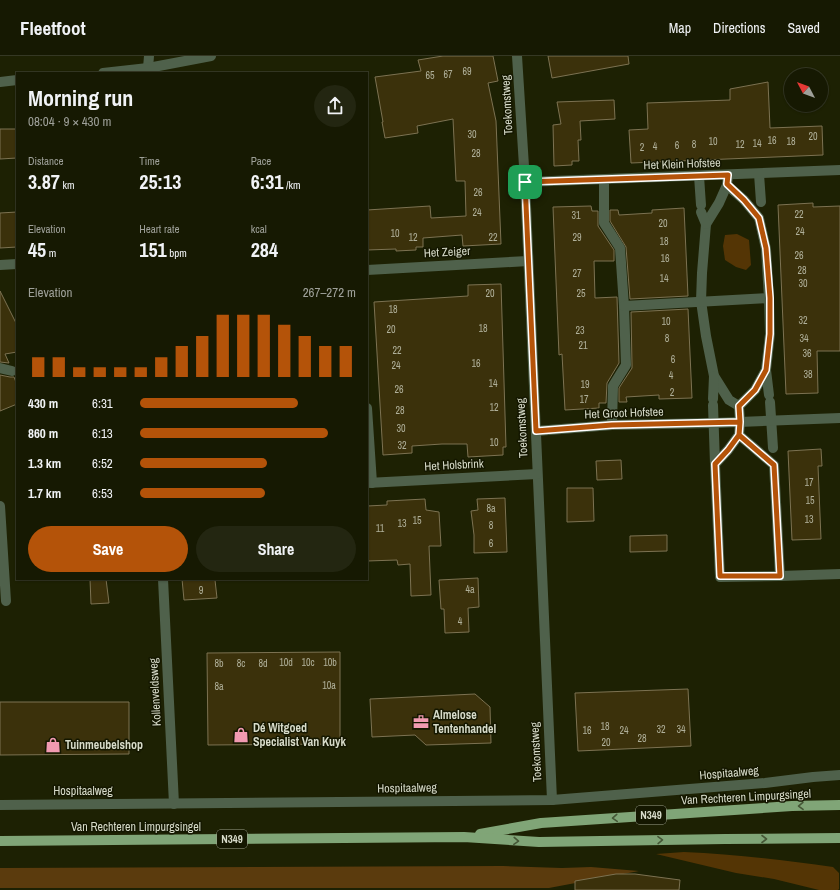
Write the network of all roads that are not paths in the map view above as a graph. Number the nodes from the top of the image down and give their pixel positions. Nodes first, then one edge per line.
1 (149, 56) edge
2 (211, 56) edge
3 (517, 56) edge
4 (148, 68) junction
5 (129, 72) edge
6 (16, 80) edge
7 (0, 82) edge
8 (840, 170) edge
9 (759, 174) junction
10 (699, 176) junction
11 (604, 180) junction
12 (728, 180) junction
13 (525, 182) junction
14 (761, 210) junction
15 (706, 224) junction
16 (528, 261) junction
17 (16, 264) edge
18 (0, 265) edge
19 (368, 270) edge
20 (770, 298) junction
21 (701, 301) junction
22 (624, 306) junction
23 (0, 368) edge
24 (766, 370) junction
25 (12, 371) dead end
26 (714, 376) junction
27 (739, 406) junction
28 (840, 418) edge
29 (771, 420) junction
30 (740, 422) junction
31 (714, 423) junction
32 (612, 425) junction
33 (536, 431) junction
34 (739, 435) junction
35 (368, 446) edge
36 (774, 456) junction
37 (715, 464) junction
38 (537, 474) junction
39 (369, 483) edge
40 (0, 506) edge
41 (840, 574) edge
42 (780, 576) junction
43 (163, 580) edge
44 (6, 601) dead end
45 (840, 775) edge
46 (552, 800) junction
47 (174, 804) junction
48 (0, 805) edge
49 (840, 805) edge
50 (464, 837) junction
51 (840, 838) edge
52 (0, 841) edge

1 - 4 street
2 - 4 street
3 - 13 street, Toekomstweg
4 - 5 street
6 - 7 street
8 - 9 street, Het Klein Hofstee
9 - 12 street, Het Klein Hofstee
9 - 14 street
10 - 11 street, Het Klein Hofstee
10 - 12 street, Het Klein Hofstee
10 - 15 street
11 - 13 street, Het Klein Hofstee
11 - 22 street
12 - 14 street
12 - 15 street
13 - 16 street, Toekomstweg
14 - 20 street
15 - 21 street
16 - 19 street, Het Zeiger
16 - 33 street, Toekomstweg
17 - 18 street
20 - 21 street
20 - 24 street
21 - 22 street
21 - 26 street
22 - 32 street
23 - 25 street
24 - 27 street
24 - 29 street
26 - 27 street
26 - 31 street
27 - 30 street
28 - 29 street, Het Groot Hofstee
29 - 30 street, Het Groot Hofstee
29 - 36 street
30 - 31 street, Het Groot Hofstee
30 - 34 street
31 - 32 street, Het Groot Hofstee
31 - 37 street
32 - 33 street, Het Groot Hofstee
33 - 38 street, Toekomstweg
34 - 36 street
34 - 37 street
35 - 39 street, Het Holsbrink
36 - 42 street
37 - 42 street
38 - 39 street, Het Holsbrink
38 - 46 street, Toekomstweg
40 - 44 street
41 - 42 street
43 - 47 street, Kollenveldsweg
45 - 46 street, Hospitaalweg
46 - 47 street, Hospitaalweg
47 - 48 street, Hospitaalweg
49 -> 50 main road, Van Rechteren Limpurgsingel / N349
50 -> 51 main road, Van Rechteren Limpurgsingel / N349
50 - 52 main road, Van Rechteren Limpurgsingel / N349

